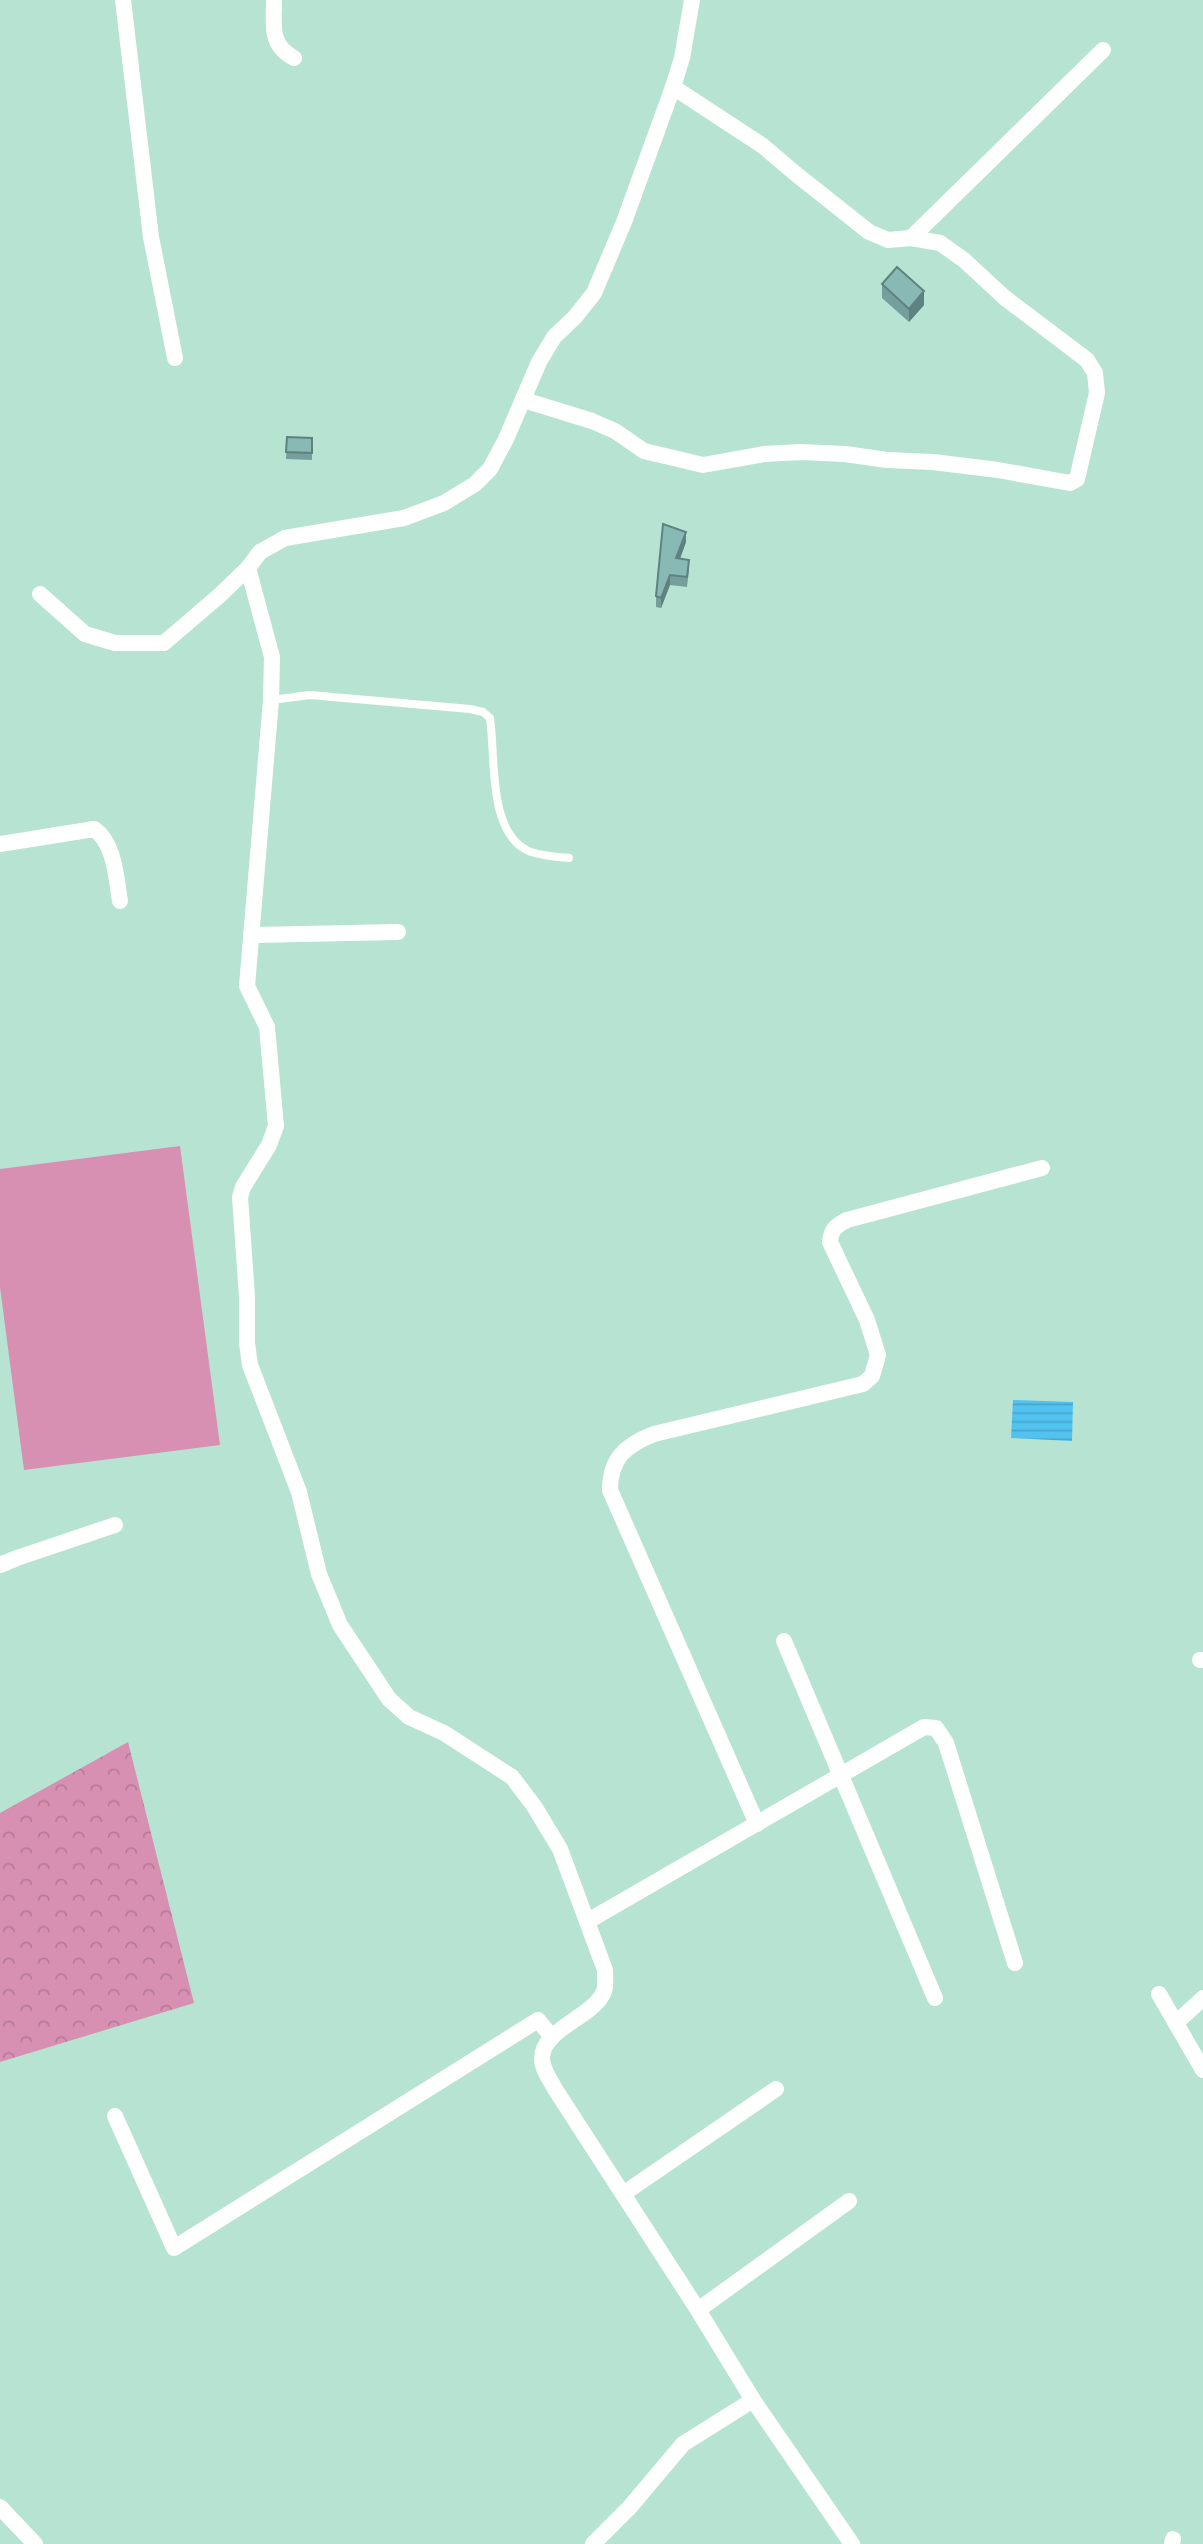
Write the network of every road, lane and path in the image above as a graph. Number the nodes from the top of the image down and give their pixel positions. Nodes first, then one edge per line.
1 (122, 0) edge
2 (274, 0) edge
3 (692, 0) edge
4 (1103, 50) dead end
5 (294, 58) dead end
6 (673, 87) junction
7 (911, 239) junction
8 (175, 358) dead end
9 (524, 400) junction
10 (248, 568) junction
11 (40, 594) dead end
12 (271, 701) junction
13 (0, 844) edge
14 (569, 859) dead end
15 (120, 901) dead end
16 (398, 932) dead end
17 (251, 935) junction
18 (1042, 1168) dead end
19 (115, 1525) dead end
20 (0, 1565) edge
21 (784, 1641) dead end
22 (842, 1774) junction
23 (757, 1824) junction
24 (588, 1921) junction
25 (1015, 1963) dead end
26 (1159, 1994) dead end
27 (935, 1997) dead end
28 (1203, 1998) edge
29 (1176, 2023) junction
30 (552, 2037) junction
31 (1203, 2070) edge
32 (776, 2089) dead end
33 (116, 2116) dead end
34 (623, 2194) junction
35 (849, 2201) dead end
36 (698, 2310) junction
37 (753, 2400) junction
38 (0, 2507) edge
39 (35, 2544) edge
40 (593, 2544) edge
41 (852, 2544) edge

1 - 8 street
2 - 5 street
3 - 6 street
4 - 7 street
6 - 7 street
6 - 9 street
7 - 9 street
9 - 10 street
10 - 11 street
10 - 12 street
12 - 14 lane
12 - 17 street
13 - 15 street
16 - 17 street
17 - 24 street
18 - 23 street
19 - 20 street
21 - 22 street
22 - 23 street
22 - 25 street
22 - 27 street
23 - 24 street
24 - 30 street
26 - 29 street
28 - 29 street
29 - 31 street
30 - 33 street
30 - 34 street
32 - 34 street
34 - 36 street
35 - 36 street
36 - 37 street
37 - 40 street
37 - 41 street
38 - 39 street

